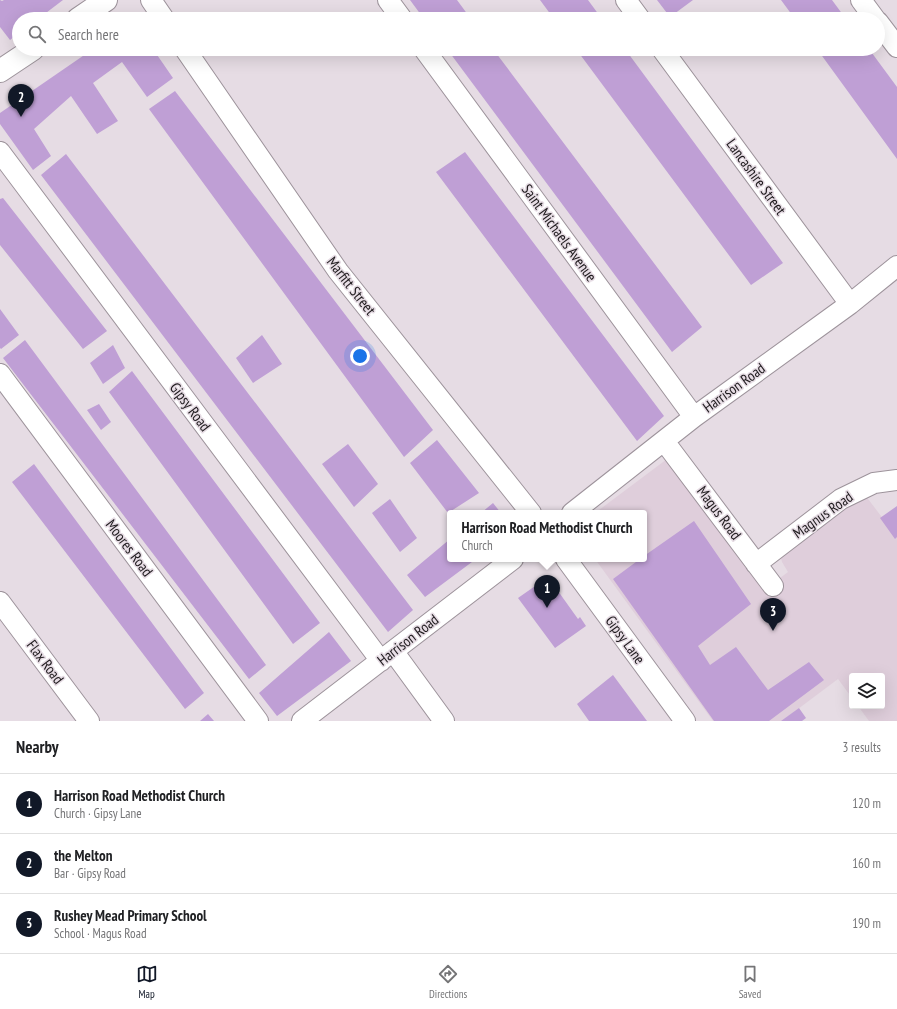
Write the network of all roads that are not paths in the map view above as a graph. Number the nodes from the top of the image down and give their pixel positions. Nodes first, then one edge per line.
1 (106, 0) edge
2 (151, 0) edge
3 (388, 0) edge
4 (626, 0) edge
5 (861, 0) edge
6 (88, 12) edge
7 (159, 12) edge
8 (397, 12) edge
9 (635, 12) edge
10 (870, 12) edge
11 (885, 31) edge
12 (897, 47) edge
13 (22, 56) edge
14 (190, 56) edge
15 (429, 56) edge
16 (667, 56) edge
17 (0, 71) edge
18 (0, 152) edge
19 (897, 266) edge
20 (850, 304) junction
21 (0, 374) edge
22 (694, 417) junction
23 (664, 440) junction
24 (897, 480) edge
25 (529, 510) edge
26 (576, 510) edge
27 (509, 562) edge
28 (568, 562) edge
29 (756, 564) junction
30 (773, 586) dead end
31 (0, 602) edge
32 (387, 656) junction
33 (311, 718) edge
34 (89, 721) edge
35 (258, 721) edge
36 (444, 721) edge
37 (685, 721) edge

1 - 6 main road
2 - 7 street
3 - 8 street
4 - 9 street
5 - 10 street
11 - 12 street
13 - 17 main road
14 - 25 street, Marfitt Street
15 - 22 street, Saint Michaels Avenue
16 - 20 street, Lancashire Street
18 - 32 street, Gipsy Road
19 - 20 street, Harrison Road
20 - 22 street, Harrison Road
21 - 35 street, Moores Road
22 - 23 street, Harrison Road
23 - 26 street, Harrison Road
23 - 29 street, Magus Road
24 - 29 street, Magnus Road
27 - 32 street, Harrison Road
28 - 37 street, Gipsy Lane
29 - 30 street, Magus Road
31 - 34 street, Flax Road
32 - 33 street, Harrison Road
32 - 36 street, Gipsy Road

